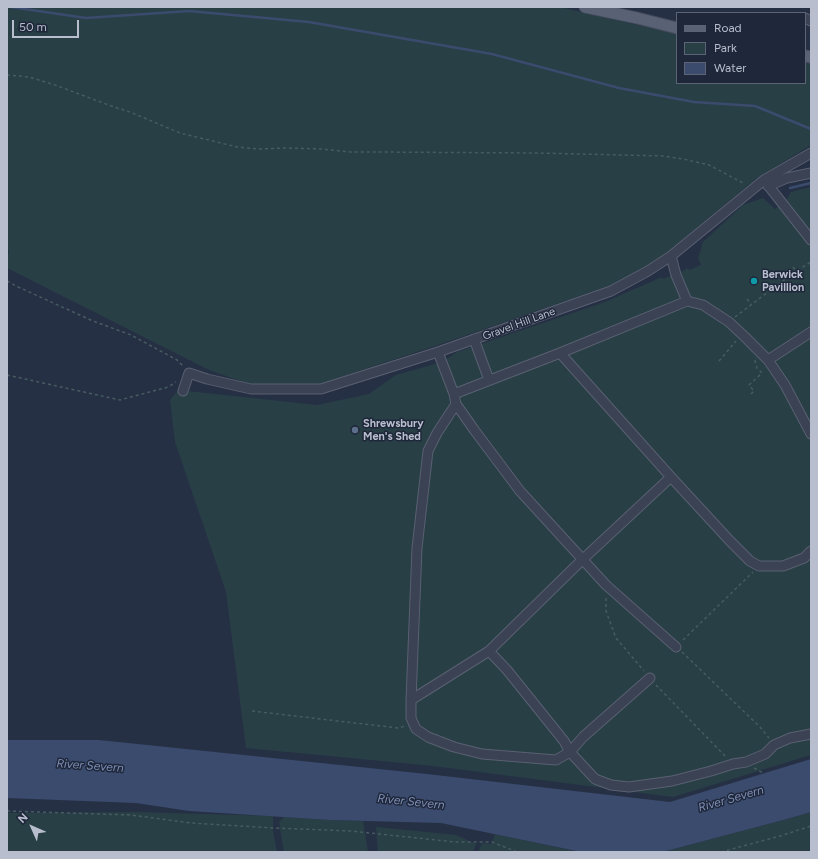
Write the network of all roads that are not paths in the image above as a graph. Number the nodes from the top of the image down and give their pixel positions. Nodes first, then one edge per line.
1 (585, 7) edge
2 (676, 28) edge
3 (811, 153) edge
4 (811, 172) edge
5 (766, 183) junction
6 (811, 240) edge
7 (671, 256) junction
8 (687, 301) junction
9 (811, 332) edge
10 (474, 339) junction
11 (438, 352) junction
12 (560, 353) junction
13 (765, 357) junction
14 (489, 380) junction
15 (183, 391) dead end
16 (454, 394) junction
17 (456, 404) junction
18 (811, 434) edge
19 (671, 477) junction
20 (811, 551) edge
21 (582, 560) junction
22 (676, 647) road end
23 (489, 651) junction
24 (650, 678) dead end
25 (411, 700) junction
26 (811, 734) edge
27 (570, 752) junction

1 - 2 main road
3 - 5 street, Gravel Hill Lane
4 - 5 street
5 - 6 street
5 - 7 street, Gravel Hill Lane
7 - 8 street
7 - 10 street, Gravel Hill Lane
8 - 12 street
8 - 13 street
9 - 13 street
10 - 11 street, Gravel Hill Lane
10 - 14 street
11 - 15 street, Gravel Hill Lane
11 - 16 street
12 - 14 street
12 - 19 street
13 - 18 street
14 - 16 street
16 - 17 street
17 - 21 street
17 - 25 street
19 - 20 street
19 - 21 street
21 - 22 street
21 - 23 street
23 - 25 street
23 - 27 street
24 - 27 street
25 - 27 street
26 - 27 street

